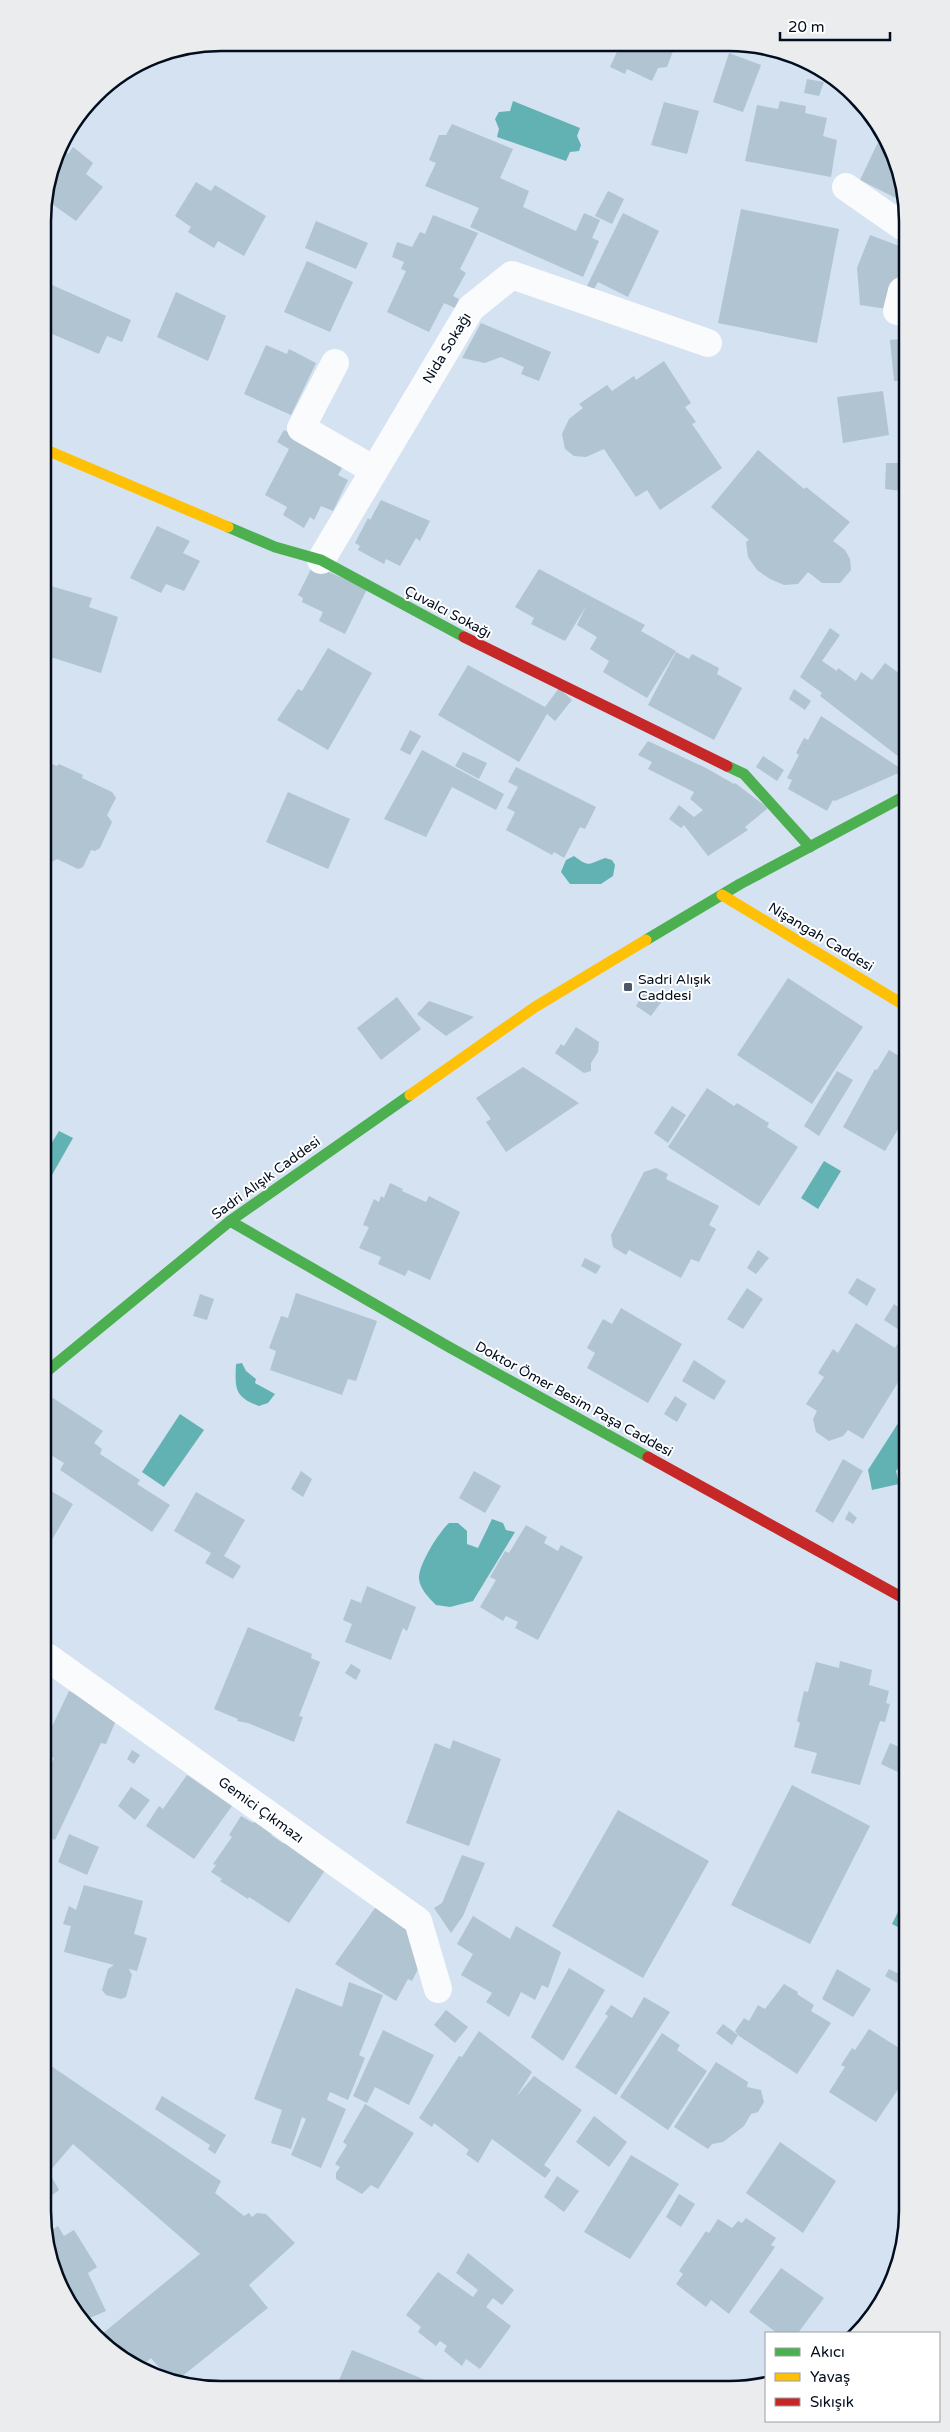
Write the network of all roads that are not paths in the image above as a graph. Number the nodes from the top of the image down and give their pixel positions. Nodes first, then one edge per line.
1 (846, 187) dead end
2 (899, 224) edge
3 (708, 343) dead end
4 (334, 363) dead end
5 (52, 452) edge
6 (374, 470) junction
7 (321, 560) junction
8 (899, 799) edge
9 (810, 847) junction
10 (722, 895) junction
11 (899, 1002) edge
12 (230, 1221) junction
13 (51, 1368) edge
14 (898, 1595) edge
15 (51, 1659) edge
16 (438, 1989) dead end

1 - 2 street
3 - 6 street, Nida Sokağı
4 - 6 street
5 - 7 street, Çuvalcı Sokağı
6 - 7 street, Nida Sokağı
7 - 9 street, Çuvalcı Sokağı
8 - 9 street, Sadri Alışık Caddesi
9 - 10 street, Sadri Alışık Caddesi
10 - 11 street, Nişangah Caddesi
10 - 12 street, Sadri Alışık Caddesi
12 - 13 street, Sadri Alışık Caddesi
12 - 14 street, Doktor Ömer Besim Paşa Caddesi
15 - 16 street, Gemici Çıkmazı

